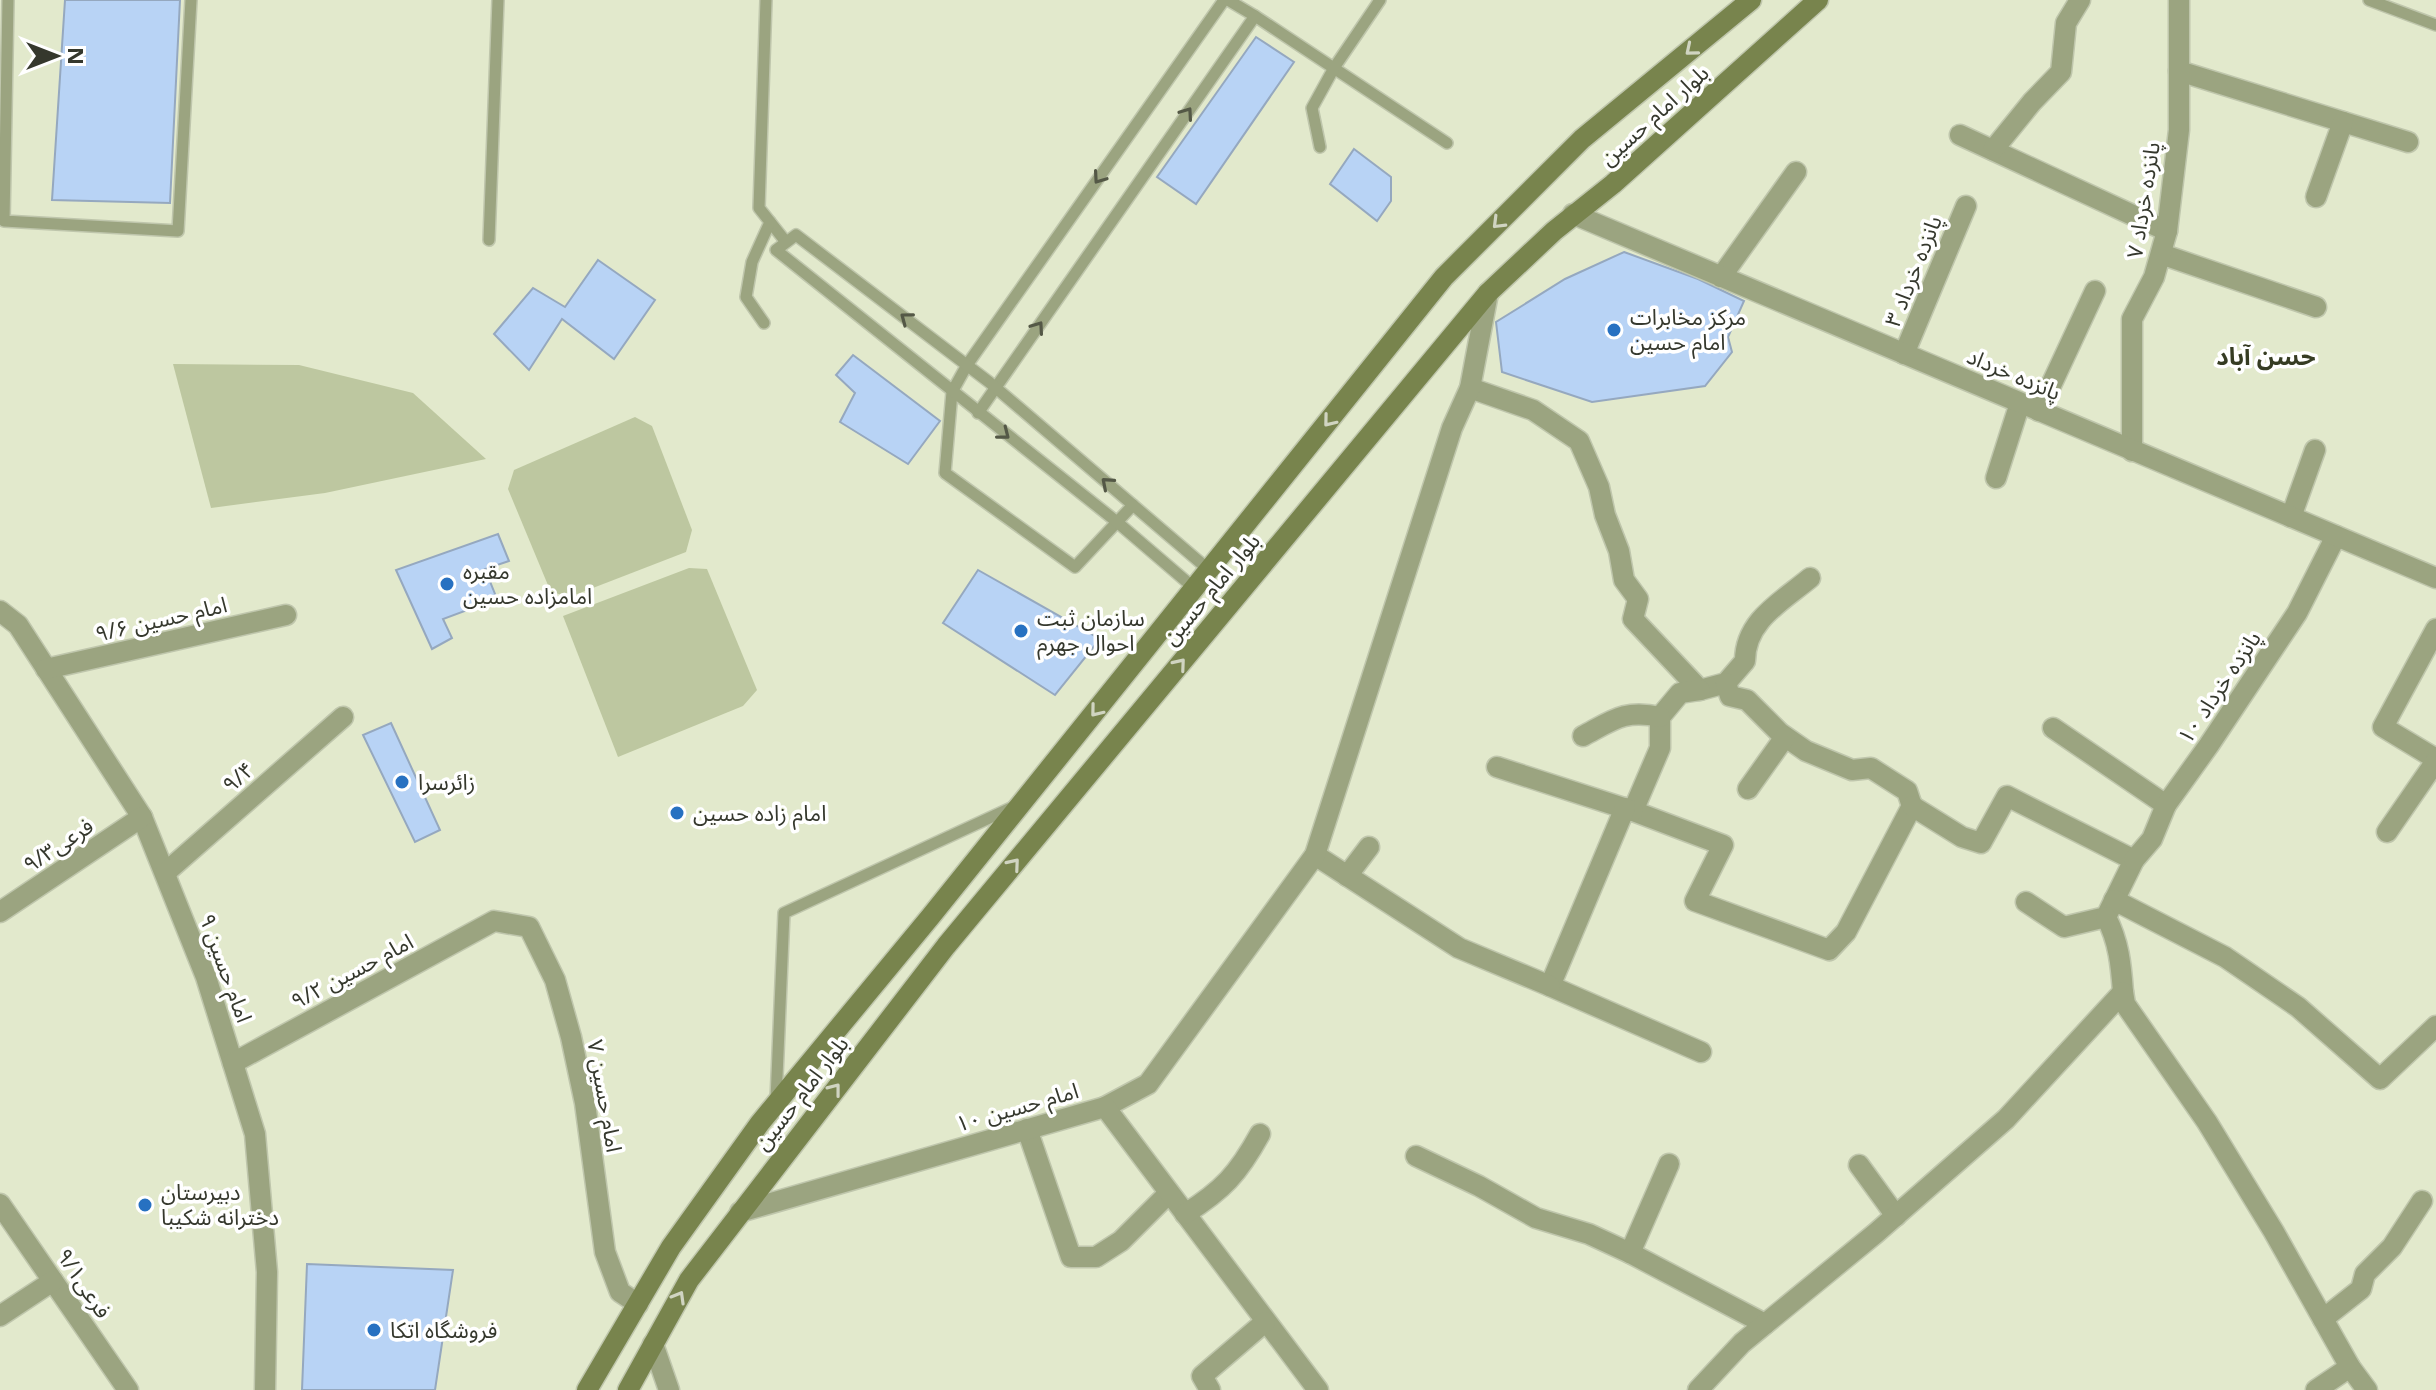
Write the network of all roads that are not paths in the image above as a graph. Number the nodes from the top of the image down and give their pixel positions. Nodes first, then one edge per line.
1 (8, 0) edge
2 (191, 0) edge
3 (498, 0) edge
4 (766, 0) edge
5 (1226, 0) edge
6 (1380, 0) edge
7 (1751, 0) edge
8 (1818, 0) edge
9 (2080, 0) edge
10 (2179, 0) edge
11 (2369, 0) edge
12 (1246, 4) edge
13 (1255, 16) junction
14 (2436, 25) edge
15 (1334, 68) junction
16 (2179, 71) junction
17 (2343, 122) junction
18 (1960, 135) dead end
19 (2408, 142) dead end
20 (1447, 143) dead end
21 (1320, 147) dead end
22 (1993, 150) junction
23 (1796, 172) dead end
24 (2, 195) edge
25 (2316, 197) dead end
26 (1966, 206) dead end
27 (1573, 214) junction
28 (770, 222) junction
29 (2167, 231) junction
30 (489, 240) dead end
31 (786, 242) junction
32 (2161, 254) junction
33 (1721, 277) junction
34 (2095, 291) dead end
35 (1488, 293) junction
36 (2316, 307) dead end
37 (764, 323) dead end
38 (1904, 354) junction
39 (967, 365) junction
40 (996, 388) junction
41 (1470, 388) junction
42 (952, 392) junction
43 (2029, 407) junction
44 (978, 413) junction
45 (2315, 450) dead end
46 (2132, 451) junction
47 (1996, 478) dead end
48 (1133, 505) junction
49 (2291, 517) junction
50 (1117, 522) junction
51 (2336, 536) junction
52 (1209, 570) junction
53 (1810, 578) dead end
54 (2436, 578) edge
55 (1194, 588) junction
56 (0, 611) edge
57 (286, 615) dead end
58 (2436, 629) edge
59 (46, 669) junction
60 (1726, 683) junction
61 (1700, 690) junction
62 (343, 717) dead end
63 (1660, 717) junction
64 (2053, 728) dead end
65 (1583, 736) dead end
66 (1785, 737) junction
67 (2436, 760) edge
68 (1497, 767) dead end
69 (1748, 789) dead end
70 (1021, 804) junction
71 (2166, 805) junction
72 (1912, 806) junction
73 (1629, 810) junction
74 (142, 817) junction
75 (2387, 832) dead end
76 (1369, 847) dead end
77 (1315, 855) junction
78 (2134, 860) junction
79 (165, 873) junction
80 (1347, 876) junction
81 (955, 886) junction
82 (2026, 902) dead end
83 (981, 904) junction
84 (2110, 908) junction
85 (0, 912) edge
86 (494, 921) joint
87 (1550, 986) junction
88 (2123, 992) junction
89 (2436, 1026) edge
90 (1701, 1052) dead end
91 (233, 1063) junction
92 (776, 1104) junction
93 (1105, 1107) junction
94 (1027, 1129) junction
95 (1260, 1134) dead end
96 (1416, 1156) dead end
97 (1669, 1164) dead end
98 (1859, 1165) dead end
99 (1169, 1193) junction
100 (2422, 1201) dead end
101 (0, 1204) edge
102 (740, 1212) junction
103 (1185, 1214) junction
104 (1896, 1216) junction
105 (1630, 1253) junction
106 (53, 1281) junction
107 (638, 1304) junction
108 (0, 1316) edge
109 (2323, 1319) junction
110 (1265, 1322) junction
111 (1765, 1324) junction
112 (653, 1344) junction
113 (2350, 1367) junction
114 (128, 1390) edge
115 (265, 1390) edge
116 (587, 1390) edge
117 (628, 1390) edge
118 (669, 1390) edge
119 (1210, 1390) edge
120 (1318, 1390) edge
121 (1698, 1390) edge
122 (2316, 1390) edge
123 (2367, 1390) edge

1 - 24 lane
2 - 24 lane
3 - 30 lane
4 - 28 lane
5 - 12 lane
5 -> 39 lane
6 - 15 lane
7 -> 52 main road, بلوار امام حسین
8 - 27 main road, بلوار امام حسین
9 - 22 street
10 - 16 street, پانزده خرداد ۷
11 - 14 lane
12 - 13 lane
13 - 15 lane
40 -> 13 lane
15 - 20 lane
15 - 21 lane
16 - 17 street
16 - 29 street, پانزده خرداد ۷
17 - 19 street
17 - 25 street
18 - 22 street
22 - 29 street
23 - 33 street
26 - 38 street, پانزده خرداد ۳
27 - 33 street, پانزده خرداد
27 - 35 main road, بلوار امام حسین
28 - 31 lane
28 - 37 lane
29 - 32 street, پانزده خرداد ۷
39 -> 31 lane
31 - 42 lane
32 - 36 street
32 - 46 street, پانزده خرداد ۷
33 - 38 street, پانزده خرداد
34 - 43 street
35 - 41 street
83 -> 35 main road, بلوار امام حسین
38 - 43 street, پانزده خرداد
39 - 40 lane
39 - 42 lane
40 - 44 lane
48 -> 40 lane
41 - 61 street
41 - 77 street
42 - 44 lane
42 - 50 lane
43 - 46 street, پانزده خرداد
43 - 47 street
44 -> 50 lane
45 - 49 street
46 - 49 street, پانزده خرداد
48 - 50 lane
48 - 52 lane
49 - 51 street, پانزده خرداد
50 - 55 lane
51 - 54 street, پانزده خرداد
51 - 71 street, پانزده خرداد ۱۰
52 - 55 main road, بلوار امام حسین
53 - 60 street
55 -> 70 main road, بلوار امام حسین
56 - 59 street, امام حسین ۹
57 - 59 street, امام حسین ۹/۶
58 - 67 street
59 - 74 street, امام حسین ۹
60 - 61 street
60 - 66 street
61 - 63 street
62 - 79 street, ۹/۴
63 - 65 street
63 - 73 street
64 - 71 street
66 - 69 street
66 - 72 street
67 - 75 street
68 - 73 street
70 - 81 main road, بلوار امام حسین
70 - 92 lane
71 - 78 street, پانزده خرداد ۱۰
72 - 73 street
72 - 78 street
73 - 87 street
74 - 79 street, امام حسین ۹
74 - 85 street, فرعی۹/۳
76 - 80 street
77 - 80 street
77 - 93 street
78 - 84 street, پانزده خرداد ۱۰
79 - 91 street, امام حسین ۹
80 - 87 street
81 - 83 main road
81 - 92 main road, بلوار امام حسین
82 - 84 street
102 -> 83 main road, بلوار امام حسین
84 - 88 street
84 - 89 street
86 - 91 street, امام حسین ۹/۲
86 - 107 street, امام حسین ۷
87 - 90 street
88 - 104 street
88 - 109 street
91 - 115 street, امام حسین ۹
92 - 107 main road, بلوار امام حسین
93 - 94 street, امام حسین ۱۰
93 - 99 street, امام حسین ۱۰
94 - 99 street
94 - 102 street, امام حسین ۱۰
95 - 103 street
96 - 105 street
97 - 105 street
98 - 104 street
99 - 103 street, امام حسین ۱۰
100 - 109 street
101 - 106 street, فرعی۹/۱
112 -> 102 main road, بلوار امام حسین
103 - 110 street, امام حسین ۱۰
104 - 111 street
105 - 111 street
106 - 108 street
106 - 114 street, فرعی۹/۱
107 - 116 main road, بلوار امام حسین
109 - 113 street
110 - 119 street
110 - 120 street, امام حسین ۱۰
111 - 121 street
112 - 117 main road, بلوار امام حسین
112 - 118 street
113 - 122 street
113 - 123 street

